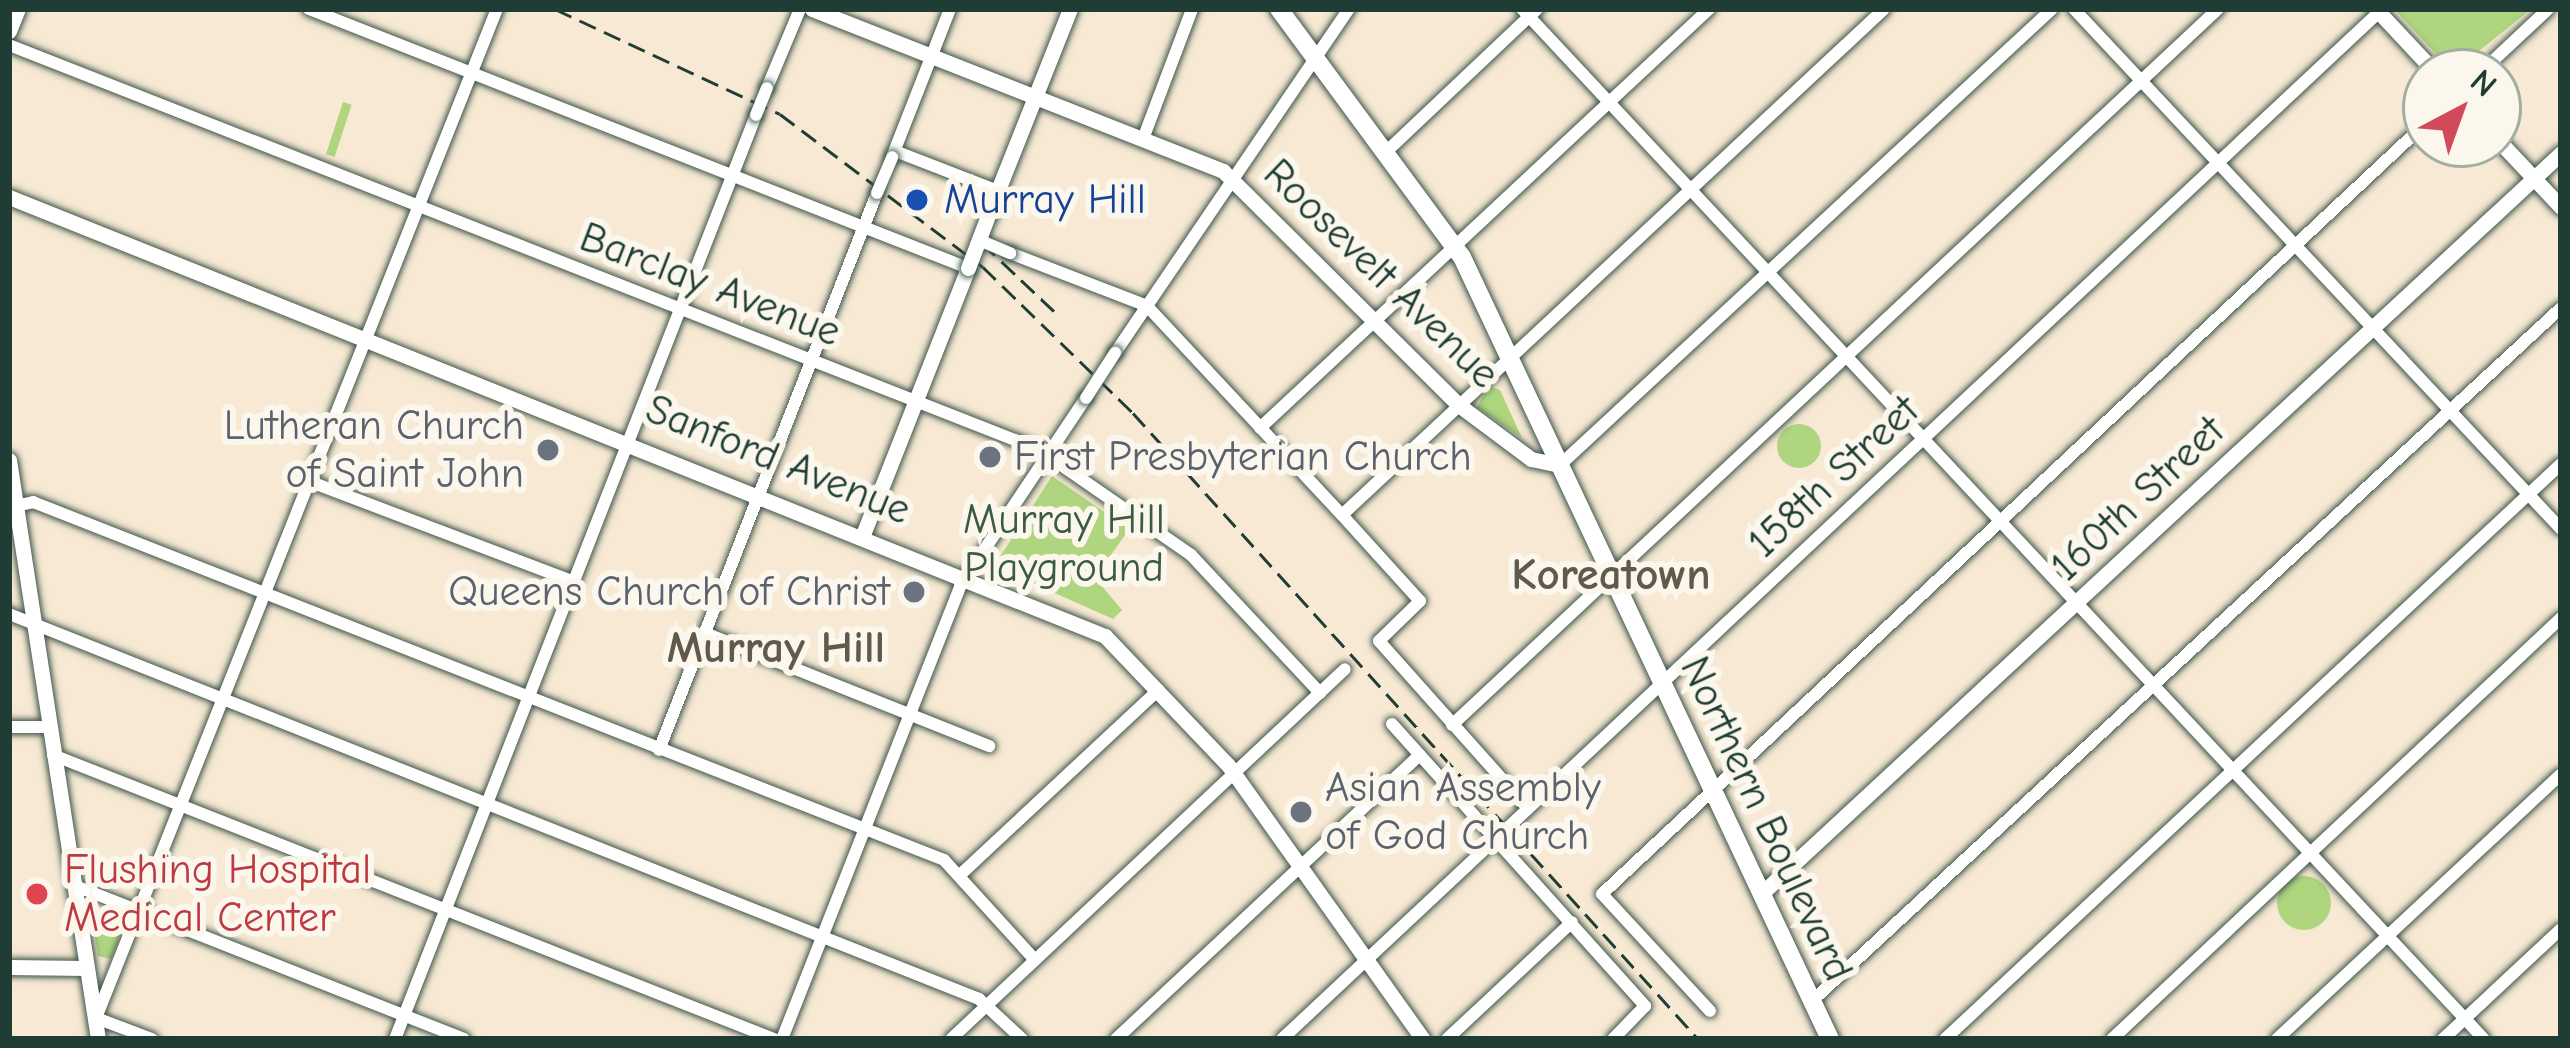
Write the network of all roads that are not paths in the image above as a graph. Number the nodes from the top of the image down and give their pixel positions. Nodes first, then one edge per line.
1 (17, 9) edge
2 (309, 9) edge
3 (497, 9) edge
4 (800, 9) edge
5 (812, 9) edge
6 (950, 9) edge
7 (1070, 9) edge
8 (1192, 9) edge
9 (1279, 9) edge
10 (1349, 9) edge
11 (1709, 9) edge
12 (1884, 9) edge
13 (2052, 9) edge
14 (2074, 9) edge
15 (2218, 9) edge
16 (2548, 9) edge
17 (2378, 11) edge
18 (1529, 12) edge
19 (9, 31) edge
20 (9, 45) edge
21 (2412, 48) edge
22 (2507, 48) edge
23 (1317, 51) junction
24 (932, 57) junction
25 (472, 73) junction
26 (2141, 81) junction
27 (1035, 97) junction
28 (1609, 103) junction
29 (1143, 139) junction
30 (2402, 146) edge
31 (1387, 151) junction
32 (2561, 152) edge
33 (893, 154) junction
34 (2218, 163) junction
35 (2522, 165) edge
36 (734, 176) junction
37 (1232, 178) junction
38 (2534, 178) junction
39 (1690, 190) junction
40 (998, 191) junction
41 (9, 197) edge
42 (420, 206) junction
43 (2561, 208) edge
44 (864, 227) junction
45 (979, 240) junction
46 (2295, 246) junction
47 (1455, 247) junction
48 (968, 268) junction
49 (1769, 274) junction
50 (1147, 306) junction
51 (2561, 308) edge
52 (682, 309) junction
53 (1372, 326) junction
54 (2373, 329) junction
55 (368, 337) junction
56 (1846, 356) junction
57 (1510, 358) junction
58 (812, 360) junction
59 (916, 400) junction
60 (1460, 406) junction
61 (2450, 412) junction
62 (1260, 428) junction
63 (1923, 439) junction
64 (631, 440) junction
65 (1048, 456) junction
66 (9, 460) edge
67 (2561, 464) edge
68 (1559, 465) junction
69 (311, 482) junction
70 (761, 492) junction
71 (2528, 494) junction
72 (12, 506) edge
73 (1342, 515) junction
74 (2001, 521) junction
75 (2561, 530) edge
76 (864, 532) junction
77 (967, 575) junction
78 (1612, 576) junction
79 (574, 582) junction
80 (266, 595) junction
81 (2078, 604) junction
82 (9, 614) edge
83 (2561, 618) edge
84 (33, 621) junction
85 (704, 633) junction
86 (1345, 669) dead end
87 (1662, 682) junction
88 (2156, 687) junction
89 (1158, 690) junction
90 (1320, 693) junction
91 (529, 698) junction
92 (224, 701) junction
93 (909, 714) junction
94 (1392, 724) dead end
95 (1452, 725) junction
96 (9, 727) edge
97 (49, 727) junction
98 (989, 746) dead end
99 (659, 750) junction
100 (53, 755) junction
101 (1420, 755) junction
102 (2233, 770) junction
103 (1234, 773) junction
104 (2561, 774) edge
105 (1713, 790) junction
106 (487, 804) junction
107 (183, 806) junction
108 (1528, 808) junction
109 (864, 830) junction
110 (1496, 838) junction
111 (2311, 853) junction
112 (1301, 866) junction
113 (961, 874) junction
114 (74, 885) junction
115 (1762, 893) junction
116 (445, 910) junction
117 (142, 912) junction
118 (1572, 922) junction
119 (2561, 929) edge
120 (822, 936) junction
121 (2388, 936) junction
122 (1367, 959) junction
123 (1035, 960) junction
124 (9, 967) edge
125 (86, 968) junction
126 (117, 969) junction
127 (1812, 1001) junction
128 (989, 1003) junction
129 (1710, 1011) dead end
130 (404, 1016) junction
131 (96, 1018) junction
132 (2465, 1018) junction
133 (98, 1039) edge
134 (152, 1039) edge
135 (394, 1039) edge
136 (464, 1039) edge
137 (778, 1039) edge
138 (951, 1039) edge
139 (1022, 1039) edge
140 (1116, 1039) edge
141 (1282, 1039) edge
142 (1423, 1039) edge
143 (1447, 1039) edge
144 (1612, 1039) edge
145 (1829, 1039) edge
146 (1946, 1039) edge
147 (2112, 1039) edge
148 (2277, 1039) edge
149 (2444, 1039) edge
150 (2484, 1039) edge

1 - 19 street
2 - 25 street
3 - 25 street
4 - 36 street, bridge
5 - 24 street, Roosevelt Avenue
6 - 24 street
7 - 27 street
8 - 29 street
9 - 23 main road, Northern Boulevard
10 - 23 street
11 - 28 street
12 - 39 street
13 - 49 street
14 - 26 street
15 - 26 street
16 - 22 street
17 - 21 street
17 - 34 street, 158th Street
18 - 28 street
18 - 31 street
20 - 42 street, Barclay Avenue
23 - 31 main road, Northern Boulevard
23 - 37 street
24 - 27 street, Roosevelt Avenue
24 - 33 street
25 - 36 street
25 - 42 street
26 - 34 street
26 - 56 street
27 - 29 street, Roosevelt Avenue
27 - 40 street
28 - 39 street
28 - 47 street
29 - 37 street, Roosevelt Avenue
30 - 46 street
31 - 47 main road, Northern Boulevard
32 - 38 street, 160th Street
33 - 40 street
33 - 44 street, bridge
34 - 46 street
34 - 63 street, 158th Street
35 - 38 street
36 - 44 street
36 - 52 street
37 - 50 street
37 - 53 street, Roosevelt Avenue
38 - 43 street
38 - 54 street, 160th Street
39 - 49 street
39 - 57 street
40 - 45 street, bridge
41 - 55 street, Sanford Avenue
42 - 52 street, Barclay Avenue
42 - 55 street
44 - 48 street
44 - 58 street
45 - 48 street, bridge
45 - 50 street, bridge
46 - 54 street
46 - 74 street
47 - 53 street
47 - 57 main road, Northern Boulevard
48 - 59 street
49 - 56 street
49 - 68 street
50 - 62 street
50 - 65 street, bridge
51 - 61 street
52 - 58 street, Barclay Avenue
52 - 64 street
53 - 60 street, Roosevelt Avenue
53 - 62 street
54 - 61 street
54 - 81 street, 160th Street
55 - 64 street, Sanford Avenue
55 - 69 street
56 - 63 street
56 - 78 street
57 - 60 street
57 - 68 main road, Northern Boulevard
58 - 59 street, Barclay Avenue
58 - 70 street
59 - 65 street, Barclay Avenue
59 - 76 street
60 - 68 street, Roosevelt Avenue
60 - 73 street
61 - 71 street
61 - 88 street
62 - 73 street
63 - 74 street
63 - 87 street, 158th Street
64 - 70 street, Sanford Avenue
64 - 79 street
65 - 77 street
65 - 90 street, Barclay Avenue
66 - 72 street
67 - 71 street
68 - 78 main road, Northern Boulevard
69 - 79 street
69 - 80 street
70 - 76 street, Sanford Avenue
70 - 85 street
71 - 75 street
71 - 102 street
72 - 80 street
72 - 84 street
73 - 95 street
74 - 81 street
74 - 105 street
76 - 77 street, Sanford Avenue
77 - 89 street, Sanford Avenue
77 - 93 street
78 - 87 main road, Northern Boulevard
78 - 95 street
79 - 91 street
80 - 91 street
80 - 92 street
81 - 88 street
81 - 115 street, 160th Street
82 - 84 street
83 - 111 street
84 - 92 street
84 - 97 street
85 - 93 street
85 - 99 street
86 - 90 street
87 - 105 main road, Northern Boulevard
87 - 108 street, 158th Street
88 - 102 street
88 - 127 street
89 - 103 street, Sanford Avenue
89 - 113 street
90 - 103 street
91 - 99 street
91 - 106 street
92 - 106 street
92 - 107 street
93 - 98 street
93 - 109 street
94 - 101 street
95 - 108 street
96 - 97 street
97 - 100 street
99 - 109 street
100 - 107 street
100 - 114 street
101 - 110 street
101 - 112 street
102 - 111 street
102 - 146 street
103 - 112 street, Sanford Avenue
103 - 123 street
104 - 121 street
105 - 115 main road, Northern Boulevard
105 - 129 street
106 - 116 street
106 - 120 street
107 - 116 street
107 - 117 street
108 - 110 street, 158th Street
109 - 113 street
109 - 120 street
110 - 118 street
110 - 122 street, 158th Street
111 - 121 street
111 - 147 street
112 - 122 street, Sanford Avenue
112 - 140 street
113 - 123 street
114 - 117 street
114 - 125 street
115 - 127 main road, Northern Boulevard
116 - 130 street
116 - 137 street
117 - 126 street
117 - 130 street
118 - 143 street
118 - 144 street
119 - 132 street
120 - 128 street
120 - 137 street
121 - 132 street
121 - 148 street
122 - 141 street, 158th Street
122 - 142 street, Sanford Avenue
123 - 128 street
124 - 125 street
125 - 126 street
125 - 131 street
126 - 131 street
127 - 145 main road, Northern Boulevard
128 - 138 street
128 - 139 street
130 - 135 street
130 - 136 street
131 - 133 street
131 - 134 street
132 - 149 street
132 - 150 street

